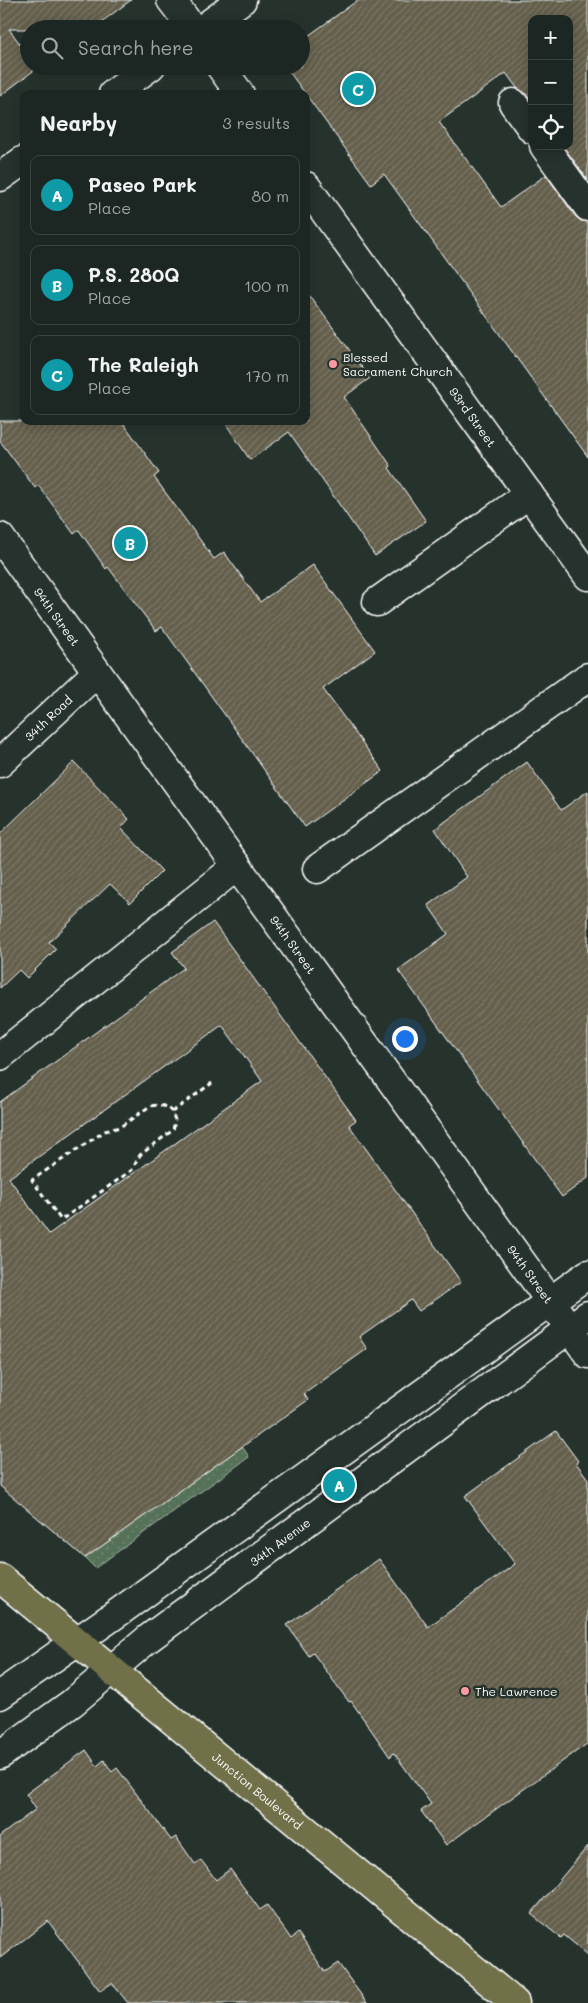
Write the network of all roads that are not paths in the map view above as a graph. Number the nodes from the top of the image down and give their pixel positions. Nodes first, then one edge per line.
1 (171, 0) edge
2 (242, 0) edge
3 (186, 20) edge
4 (214, 20) edge
5 (139, 75) edge
6 (226, 75) edge
7 (118, 90) edge
8 (237, 90) edge
9 (513, 104) dead end
10 (528, 124) edge
11 (547, 150) edge
12 (20, 163) edge
13 (0, 177) edge
14 (310, 192) edge
15 (588, 207) edge
16 (529, 494) junction
17 (0, 537) edge
18 (588, 576) edge
19 (377, 602) dead end
20 (97, 672) junction
21 (588, 677) edge
22 (0, 763) edge
23 (237, 866) junction
24 (317, 869) dead end
25 (0, 1056) edge
26 (588, 1274) edge
27 (550, 1301) junction
28 (579, 1322) edge
29 (588, 1354) edge
30 (0, 1578) edge
31 (76, 1642) junction
32 (111, 1670) junction
33 (0, 1695) edge
34 (0, 1755) edge
35 (515, 2003) edge

1 - 3 street
2 - 4 street
5 - 7 street
6 - 8 street
9 - 10 street
11 - 15 street
12 - 13 street
14 - 16 street, 93rd Street
16 - 18 street, 93rd Street
16 - 19 street
17 - 20 street, 94th Street
20 - 22 street, 34th Road
20 - 23 street, 94th Street
21 - 24 street
23 - 25 street
23 - 27 street, 94th Street
26 - 27 street
27 - 28 street, 94th Street
27 - 31 street
28 - 29 street, 94th Street
28 - 32 street, 34th Avenue
30 - 31 main road, Junction Boulevard
31 - 32 main road, Junction Boulevard
31 - 33 street
32 - 34 street, 34th Avenue
32 - 35 main road, Junction Boulevard

